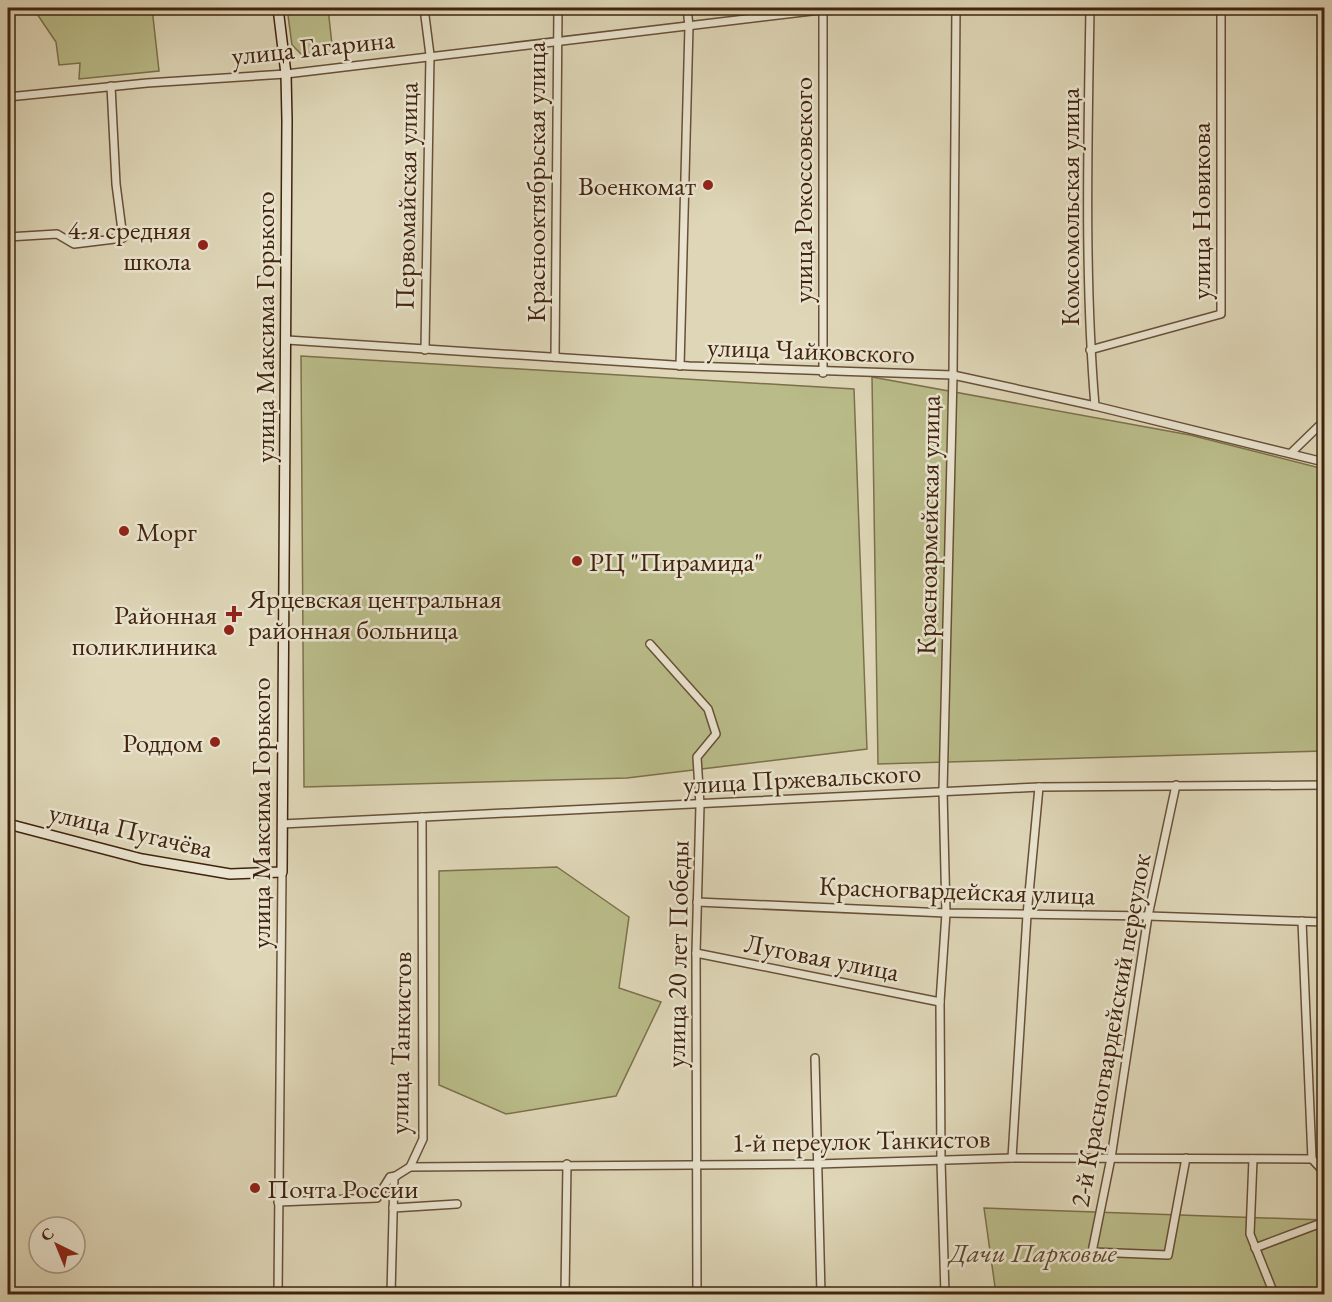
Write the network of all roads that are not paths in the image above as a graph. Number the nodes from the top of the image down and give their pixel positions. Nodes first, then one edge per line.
1 (278, 8) edge
2 (424, 8) edge
3 (558, 8) edge
4 (687, 8) edge
5 (823, 8) edge
6 (837, 8) edge
7 (956, 8) edge
8 (1090, 8) edge
9 (1221, 8) edge
10 (689, 26) junction
11 (558, 41) junction
12 (430, 55) junction
13 (286, 74) junction
14 (111, 86) junction
15 (8, 96) edge
16 (8, 237) edge
17 (287, 340) junction
18 (425, 350) junction
19 (1090, 350) junction
20 (555, 357) junction
21 (680, 366) junction
22 (823, 373) junction
23 (953, 375) junction
24 (1095, 406) junction
25 (1324, 421) edge
26 (1291, 453) junction
27 (1324, 462) edge
28 (650, 644) dead end
29 (1176, 785) junction
30 (1324, 785) edge
31 (1039, 787) junction
32 (943, 791) junction
33 (700, 805) junction
34 (422, 817) junction
35 (8, 824) edge
36 (282, 824) junction
37 (282, 872) junction
38 (697, 902) junction
39 (946, 913) junction
40 (1027, 915) junction
41 (1148, 916) junction
42 (1302, 921) junction
43 (1324, 922) edge
44 (696, 953) junction
45 (940, 1002) junction
46 (814, 1058) dead end
47 (1012, 1158) junction
48 (1111, 1158) junction
49 (1186, 1158) junction
50 (1253, 1159) junction
51 (1312, 1159) junction
52 (941, 1161) junction
53 (696, 1163) junction
54 (567, 1164) junction
55 (816, 1164) junction
56 (410, 1167) junction
57 (1324, 1172) edge
58 (396, 1176) junction
59 (278, 1202) junction
60 (457, 1204) dead end
61 (393, 1208) junction
62 (1324, 1222) edge
63 (1255, 1248) junction
64 (278, 1294) edge
65 (392, 1294) edge
66 (565, 1294) edge
67 (697, 1294) edge
68 (821, 1294) edge
69 (945, 1294) edge
70 (1274, 1294) edge

1 - 13 street, улица Максима Горького
2 - 12 street, Первомайская улица
3 - 11 street, Краснооктябрьская улица
4 - 10 street
5 - 6 street, улица Гагарина
5 - 10 street, улица Гагарина
5 - 22 street, улица Рокоссовского
7 - 23 street, Красноармейская улица
8 - 19 street, Комсомольская улица
9 - 19 street, улица Новикова
10 - 11 street, улица Гагарина
10 - 21 street
11 - 12 street, улица Гагарина
11 - 20 street, Краснооктябрьская улица
12 - 13 street, улица Гагарина
12 - 18 street, Первомайская улица
13 - 14 street, улица Гагарина
13 - 17 street, улица Максима Горького
14 - 15 street, улица Гагарина
14 - 16 street
17 - 18 street, улица Чайковского
17 - 36 street, улица Максима Горького
18 - 20 street, улица Чайковского
19 - 24 street, Комсомольская улица
20 - 21 street, улица Чайковского
21 - 22 street, улица Чайковского
22 - 23 street, улица Чайковского
23 - 24 street, улица Чайковского
23 - 32 street, Красноармейская улица
24 - 26 street, улица Чайковского
25 - 26 street
26 - 27 street, улица Чайковского
28 - 33 street, улица 20 лет Победы
29 - 30 street, улица Пржевальского
29 - 31 street, улица Пржевальского
29 - 41 street, 2-й Красногвардейский переулок
31 - 32 street, улица Пржевальского
31 - 40 street
32 - 33 street, улица Пржевальского
32 - 39 street, Красноармейская улица
33 - 34 street, улица Пржевальского
33 - 38 street, улица 20 лет Победы
34 - 36 street, улица Пржевальского
34 - 56 street, улица Танкистов
35 - 37 street, улица Пугачёва
36 - 37 street, улица Максима Горького
37 - 59 street, улица Максима Горького
38 - 39 street, Красногвардейская улица
38 - 44 street, улица 20 лет Победы
39 - 40 street, Красногвардейская улица
39 - 45 street, Красноармейская улица
40 - 41 street, Красногвардейская улица
40 - 47 street
41 - 42 street, Красногвардейская улица
41 - 48 street, 2-й Красногвардейский переулок
42 - 43 street, Красногвардейская улица
42 - 51 street
44 - 45 street, Луговая улица
44 - 53 street, улица 20 лет Победы
45 - 52 street, Красноармейская улица
46 - 55 street
47 - 48 street, 1-й переулок Танкистов
47 - 52 street, 1-й переулок Танкистов
48 - 49 street, 1-й переулок Танкистов
48 - 49 street, 2-й Красногвардейский переулок
49 - 50 street, 1-й переулок Танкистов
50 - 51 street, 1-й переулок Танкистов
50 - 63 street
51 - 57 street
52 - 55 street, 1-й переулок Танкистов
52 - 69 street, Красноармейская улица
53 - 54 street, 1-й переулок Танкистов
53 - 55 street, 1-й переулок Танкистов
53 - 67 street, улица 20 лет Победы
54 - 56 street, 1-й переулок Танкистов
54 - 66 street
55 - 68 street
56 - 58 street, улица Танкистов
58 - 59 street, улица Танкистов
58 - 61 street
59 - 64 street, улица Максима Горького
60 - 61 street
61 - 65 street
62 - 63 street
63 - 70 street

